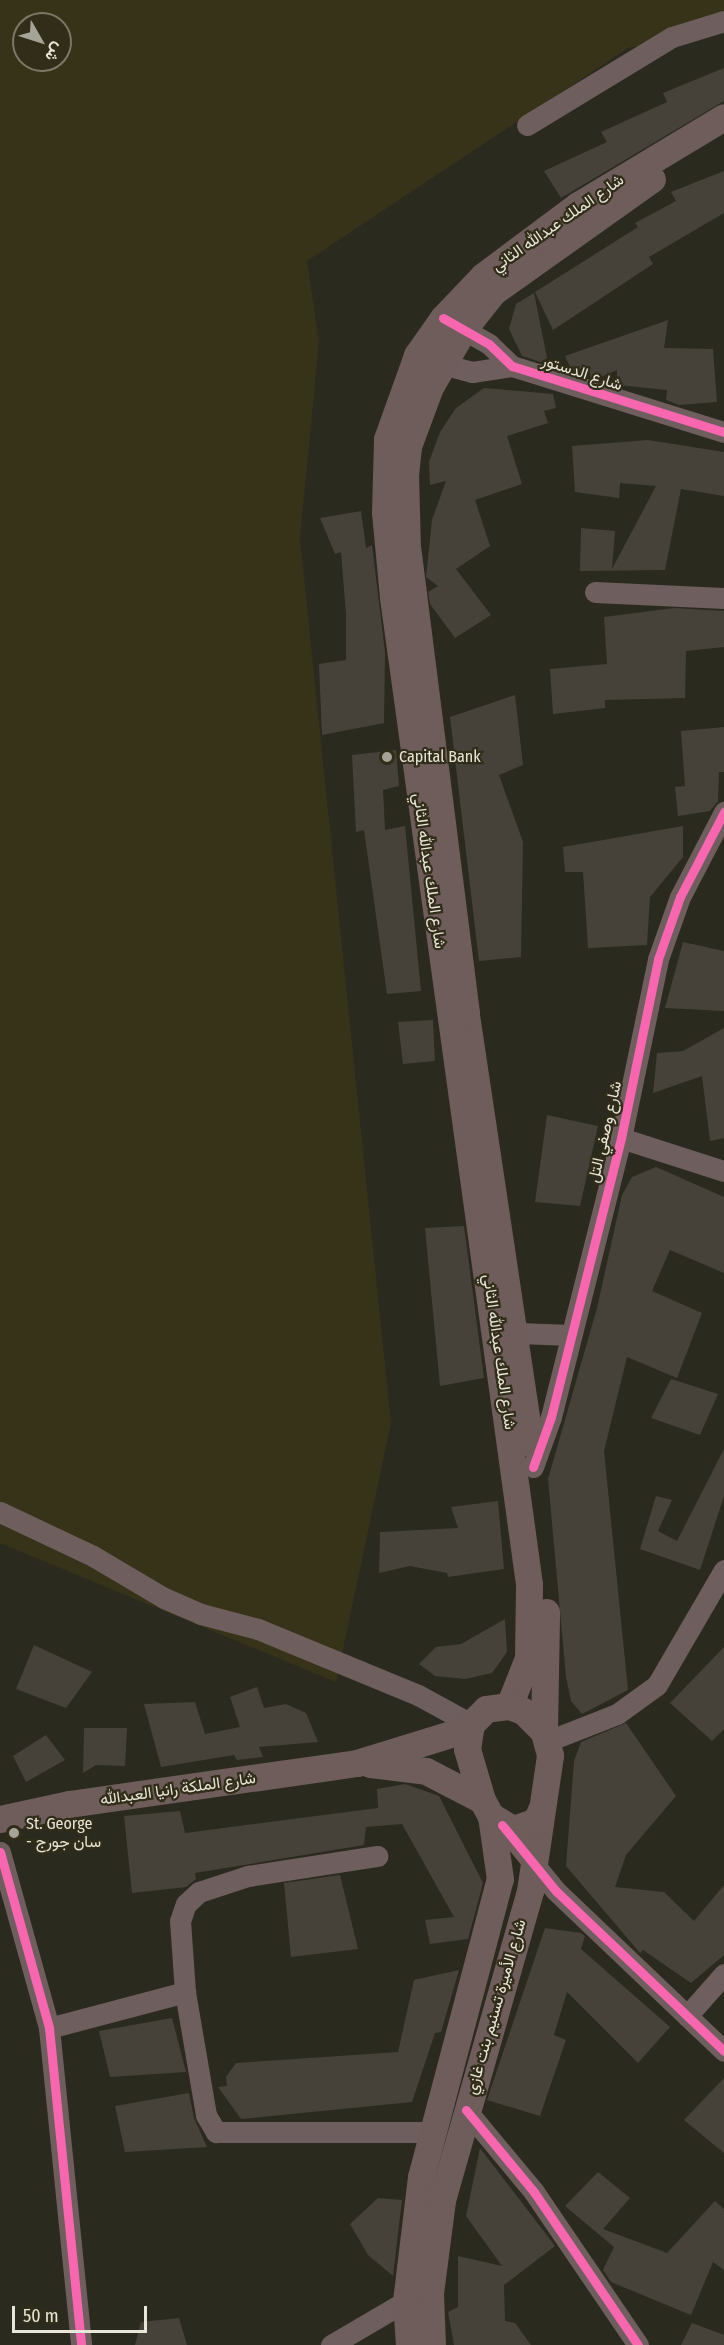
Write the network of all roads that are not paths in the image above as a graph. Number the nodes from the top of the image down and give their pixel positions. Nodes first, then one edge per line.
1 (724, 21) edge
2 (724, 117) edge
3 (527, 125) dead end
4 (724, 134) edge
5 (453, 324) junction
6 (429, 360) junction
7 (512, 366) junction
8 (724, 432) edge
9 (595, 592) dead end
10 (724, 598) edge
11 (722, 821) edge
12 (621, 1138) junction
13 (724, 1171) edge
14 (518, 1333) junction
15 (571, 1335) junction
16 (533, 1467) junction
17 (0, 1512) edge
18 (724, 1570) edge
19 (509, 1706) junction
20 (470, 1726) junction
21 (546, 1737) junction
22 (357, 1762) junction
23 (541, 1809) junction
24 (492, 1814) junction
25 (0, 1819) edge
26 (0, 1852) edge
27 (377, 1856) dead end
28 (535, 1868) junction
29 (724, 1974) edge
30 (185, 1992) junction
31 (687, 2016) junction
32 (49, 2028) junction
33 (724, 2051) edge
34 (466, 2110) junction
35 (432, 2132) junction
36 (406, 2301) junction
37 (81, 2345) edge
38 (331, 2345) edge
39 (409, 2345) edge
40 (432, 2345) edge
41 (638, 2345) edge

1 - 3 street
2 - 5 main road, شارع الملك عبدالله الثاني
4 - 5 main road, شارع الملك عبدالله الثاني
5 - 6 main road, شارع الملك عبدالله الثاني
5 - 7 street, شارع الدستور
6 - 7 street, شارع الدستور
6 - 14 main road, شارع الملك عبدالله الثاني
6 - 19 main road, شارع الملك عبدالله الثاني
7 - 8 street, شارع الدستور
9 - 10 street
11 - 12 street, شارع وصفي التل
12 - 13 street
12 - 15 street, شارع وصفي التل
14 - 15 street
14 - 16 main road, شارع الملك عبدالله الثاني
15 - 16 street, شارع وصفي التل
16 - 21 main road, شارع الملك عبدالله الثاني
17 - 20 street
18 - 21 street
19 - 20 main road
19 - 21 main road
20 - 22 main road, شارع الملكة رانيا العبدالله
20 - 24 main road
21 - 23 main road
22 - 24 main road, شارع الملكة رانيا العبدالله
22 - 25 main road, شارع الملكة رانيا العبدالله
23 - 24 main road
23 - 28 main road, شارع الأميرة تسنيم بنت غازي
24 - 28 street
24 - 35 main road, شارع الأميرة تسنيم بنت غازي
26 - 32 street
27 - 30 street
28 - 31 street
28 - 34 main road, شارع الأميرة تسنيم بنت غازي
29 - 31 street
30 - 32 street
30 - 35 street
31 - 33 street
32 - 37 street
34 - 40 main road, شارع الأميرة تسنيم بنت غازي
34 - 41 street
35 - 36 main road, شارع الأميرة تسنيم بنت غازي
36 - 38 street
36 - 39 main road, شارع الأميرة تسنيم بنت غازي

